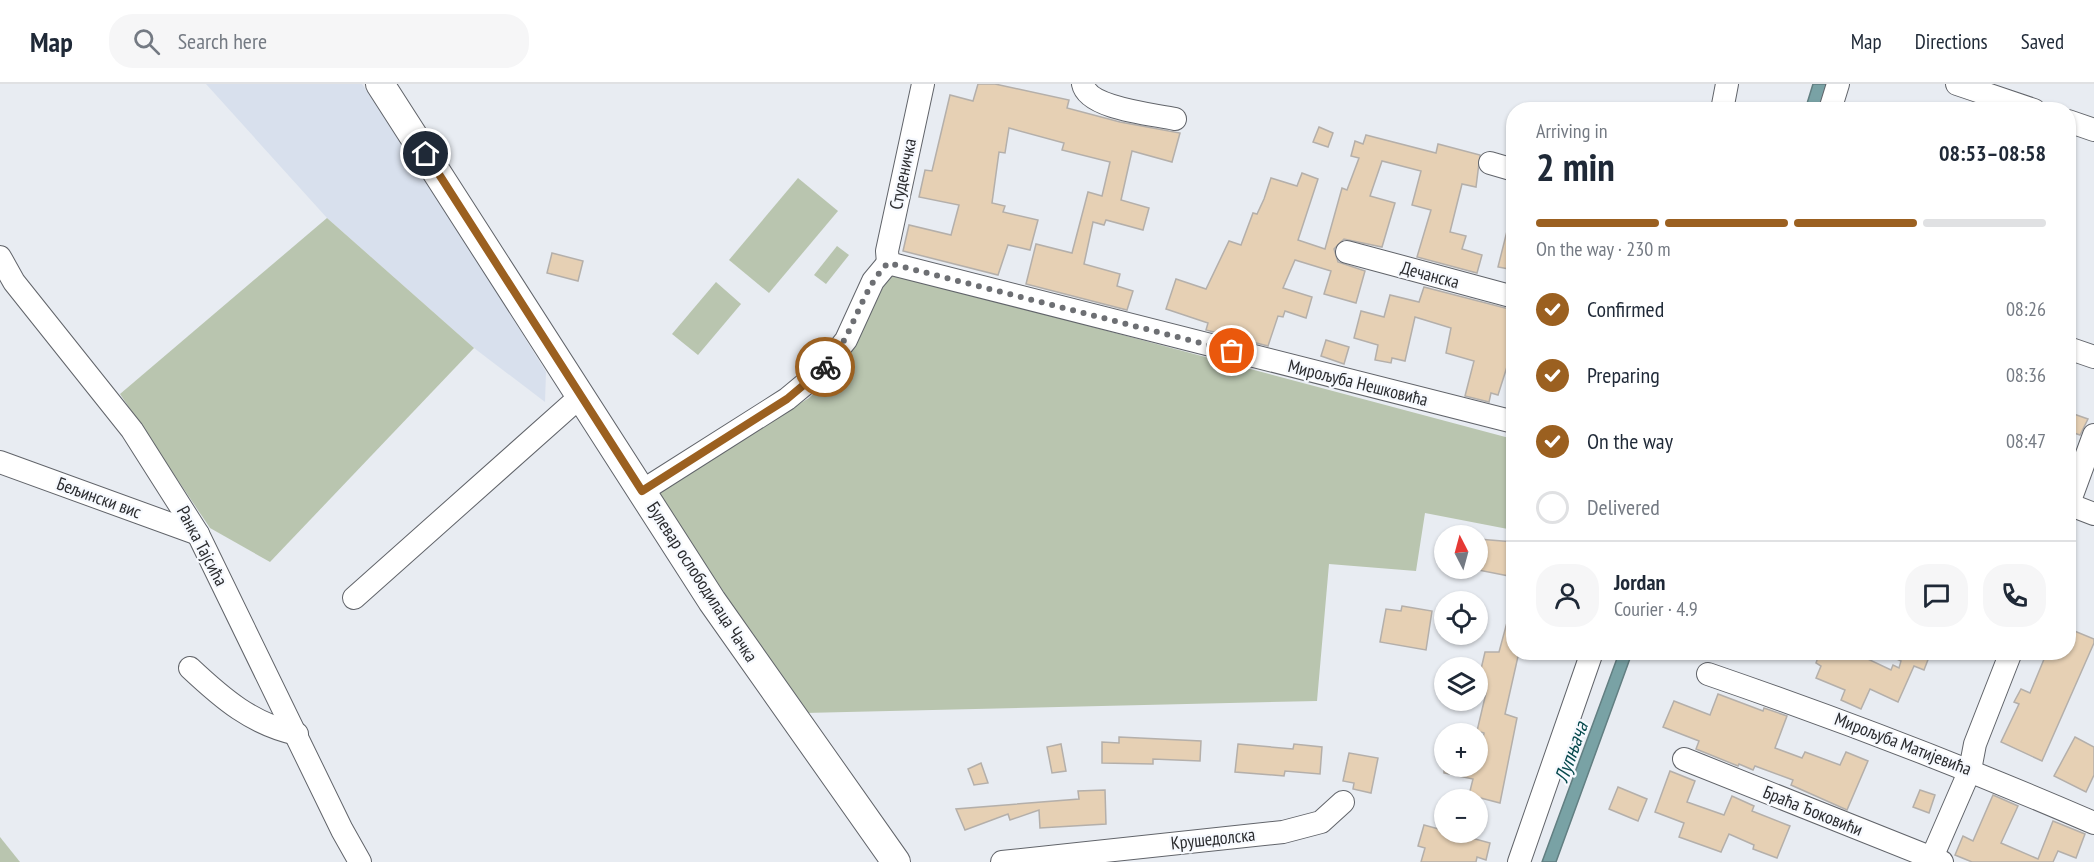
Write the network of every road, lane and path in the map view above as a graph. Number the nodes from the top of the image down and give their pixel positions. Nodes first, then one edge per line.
1 (380, 84) edge
2 (923, 84) edge
3 (1083, 84) edge
4 (1727, 84) edge
5 (1838, 84) edge
6 (1957, 84) edge
7 (1724, 102) edge
8 (1832, 102) edge
9 (2010, 102) edge
10 (1175, 119) dead end
11 (2076, 124) edge
12 (2094, 130) edge
13 (1490, 163) dead end
14 (1506, 168) edge
15 (1347, 252) dead end
16 (0, 257) edge
17 (888, 263) junction
18 (1506, 295) edge
19 (2076, 351) edge
20 (2094, 357) edge
21 (582, 395) junction
22 (1506, 420) edge
23 (2094, 435) edge
24 (0, 462) edge
25 (2076, 485) edge
26 (642, 491) junction
27 (2076, 508) edge
28 (2094, 514) edge
29 (198, 534) junction
30 (354, 598) dead end
31 (1589, 660) edge
32 (2008, 660) edge
33 (190, 668) dead end
34 (1708, 674) dead end
35 (297, 734) junction
36 (1684, 759) dead end
37 (1970, 770) junction
38 (1343, 802) dead end
39 (2094, 823) edge
40 (1934, 861) edge
41 (360, 862) edge
42 (896, 862) edge
43 (1002, 862) edge
44 (1519, 862) edge

1 - 21 main road, Булевар ослободилаца Чачка
2 - 17 street, Студеничка
3 - 10 street
4 - 7 street
5 - 8 street
6 - 9 street
11 - 12 street
13 - 14 street
15 - 18 street, Дечанска
16 - 29 street, Ранка Тајсића
17 - 22 street, Мирољуба Нешковића
17 - 26 street
19 - 20 street
21 - 26 main road, Булевар ослободилаца Чачка
21 - 30 street
23 - 25 street
24 - 29 street, Бељински вис
26 - 42 main road, Булевар ослободилаца Чачка
27 - 28 street
29 - 35 street, Ранка Тајсића
31 - 44 street
32 - 37 street
33 - 35 street
34 - 37 street, Мирољуба Матијевића
35 - 41 street, Ранка Тајсића
36 - 40 street, Браћа Ђоковићи
37 - 39 street, Мирољуба Матијевића
37 - 40 street
38 - 43 street, Крушедолска

